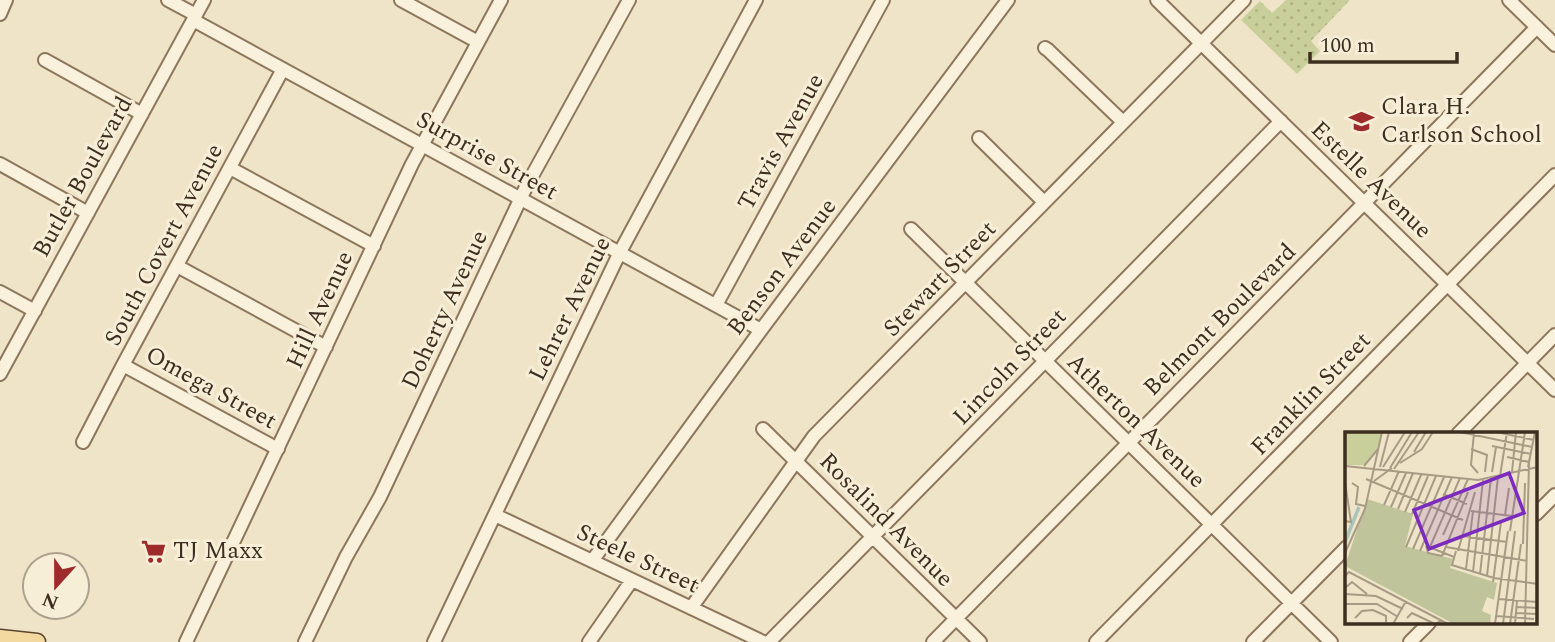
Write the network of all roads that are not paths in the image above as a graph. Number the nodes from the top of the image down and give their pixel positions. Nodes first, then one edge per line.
1 (6, 0) edge
2 (168, 0) edge
3 (204, 0) edge
4 (401, 0) edge
5 (501, 0) edge
6 (629, 0) edge
7 (756, 0) edge
8 (883, 0) edge
9 (990, 0) edge
10 (1157, 0) edge
11 (1244, 0) edge
12 (1509, 0) edge
13 (1005, 3) edge
14 (0, 14) edge
15 (194, 17) junction
16 (1537, 27) junction
17 (478, 42) junction
18 (1201, 43) junction
19 (1555, 45) edge
20 (1045, 48) dead end
21 (45, 60) dead end
22 (283, 68) junction
23 (142, 114) junction
24 (1281, 121) junction
25 (1123, 122) junction
26 (979, 138) dead end
27 (423, 145) junction
28 (0, 164) edge
29 (230, 168) junction
30 (1555, 175) edge
31 (521, 198) junction
32 (1044, 202) junction
33 (1364, 203) junction
34 (88, 213) junction
35 (911, 229) dead end
36 (374, 246) junction
37 (620, 252) junction
38 (177, 266) junction
39 (965, 282) junction
40 (1447, 284) junction
41 (0, 292) edge
42 (716, 305) junction
43 (35, 311) junction
44 (761, 330) junction
45 (1555, 335) edge
46 (326, 347) junction
47 (1045, 361) junction
48 (1527, 363) junction
49 (123, 365) junction
50 (0, 374) edge
51 (1555, 390) edge
52 (763, 429) dead end
53 (1460, 432) edge
54 (83, 442) dead end
55 (1128, 442) junction
56 (278, 449) junction
57 (797, 462) junction
58 (1555, 495) edge
59 (1538, 512) edge
60 (495, 515) junction
61 (1212, 524) junction
62 (873, 537) junction
63 (1345, 549) edge
64 (592, 561) junction
65 (632, 580) junction
66 (1292, 603) junction
67 (691, 608) junction
68 (956, 618) junction
69 (1428, 624) edge
70 (0, 638) edge
71 (595, 640) edge
72 (37, 642) edge
73 (187, 642) edge
74 (305, 642) edge
75 (434, 642) edge
76 (763, 642) edge
77 (769, 642) edge
78 (933, 642) edge
79 (980, 642) edge
80 (1096, 642) edge
81 (1253, 642) edge
82 (1331, 642) edge
83 (1410, 642) edge

1 - 14 street
2 - 15 street, Surprise Street
3 - 15 street, Butler Boulevard
4 - 17 street
5 - 17 street, Hill Avenue
6 - 31 street, Doherty Avenue
7 - 37 street, Lehrer Avenue
8 - 42 street, Travis Avenue
9 - 13 street
10 - 18 street, Estelle Avenue
11 - 18 street, Stewart Street
12 - 16 street
13 - 44 street, Benson Avenue
15 - 22 street, Surprise Street
15 - 23 street, Butler Boulevard
16 - 19 street
16 - 33 street, Belmont Boulevard
17 - 27 street, Hill Avenue
18 - 24 street, Estelle Avenue
18 - 25 street, Stewart Street
20 - 25 street
21 - 23 street
22 - 27 street, Surprise Street
22 - 29 street, South Covert Avenue
23 - 34 street, Butler Boulevard
24 - 33 street, Estelle Avenue
24 - 47 street, Lincoln Street
25 - 32 street, Stewart Street
26 - 32 street
27 - 31 street, Surprise Street
27 - 36 street, Hill Avenue
28 - 34 street
29 - 36 street
29 - 38 street, South Covert Avenue
30 - 40 street, Franklin Street
31 - 37 street, Surprise Street
31 - 74 street, Doherty Avenue
32 - 39 street, Stewart Street
33 - 40 street, Estelle Avenue
33 - 55 street, Belmont Boulevard
34 - 43 street, Butler Boulevard
35 - 39 street, Atherton Avenue
36 - 46 street, Hill Avenue
37 - 42 street, Surprise Street
37 - 60 street, Lehrer Avenue
38 - 46 street
38 - 49 street, South Covert Avenue
39 - 47 street, Atherton Avenue
39 - 57 street, Stewart Street
40 - 48 street, Estelle Avenue
40 - 61 street, Franklin Street
41 - 43 street
42 - 44 street, Surprise Street
43 - 50 street, Butler Boulevard
44 - 64 street, Benson Avenue
45 - 48 street
46 - 56 street, Hill Avenue
47 - 55 street, Atherton Avenue
47 - 62 street, Lincoln Street
48 - 51 street, Estelle Avenue
48 - 53 street
49 - 54 street, South Covert Avenue
49 - 56 street, Omega Street
52 - 57 street, Rosalind Avenue
55 - 61 street, Atherton Avenue
55 - 68 street, Belmont Boulevard
56 - 73 street, Hill Avenue
57 - 62 street, Rosalind Avenue
57 - 67 street, Stewart Street
58 - 59 street
60 - 64 street, Steele Street
60 - 75 street, Lehrer Avenue
61 - 66 street, Atherton Avenue
61 - 80 street, Franklin Street
62 - 68 street, Rosalind Avenue
62 - 77 street, Lincoln Street
63 - 66 street
64 - 65 street, Steele Street
65 - 67 street, Steele Street
65 - 71 street
66 - 81 street
66 - 82 street, Atherton Avenue
67 - 76 street, Steele Street
68 - 78 street, Belmont Boulevard
68 - 79 street, Rosalind Avenue
69 - 83 street
70 - 72 main road

